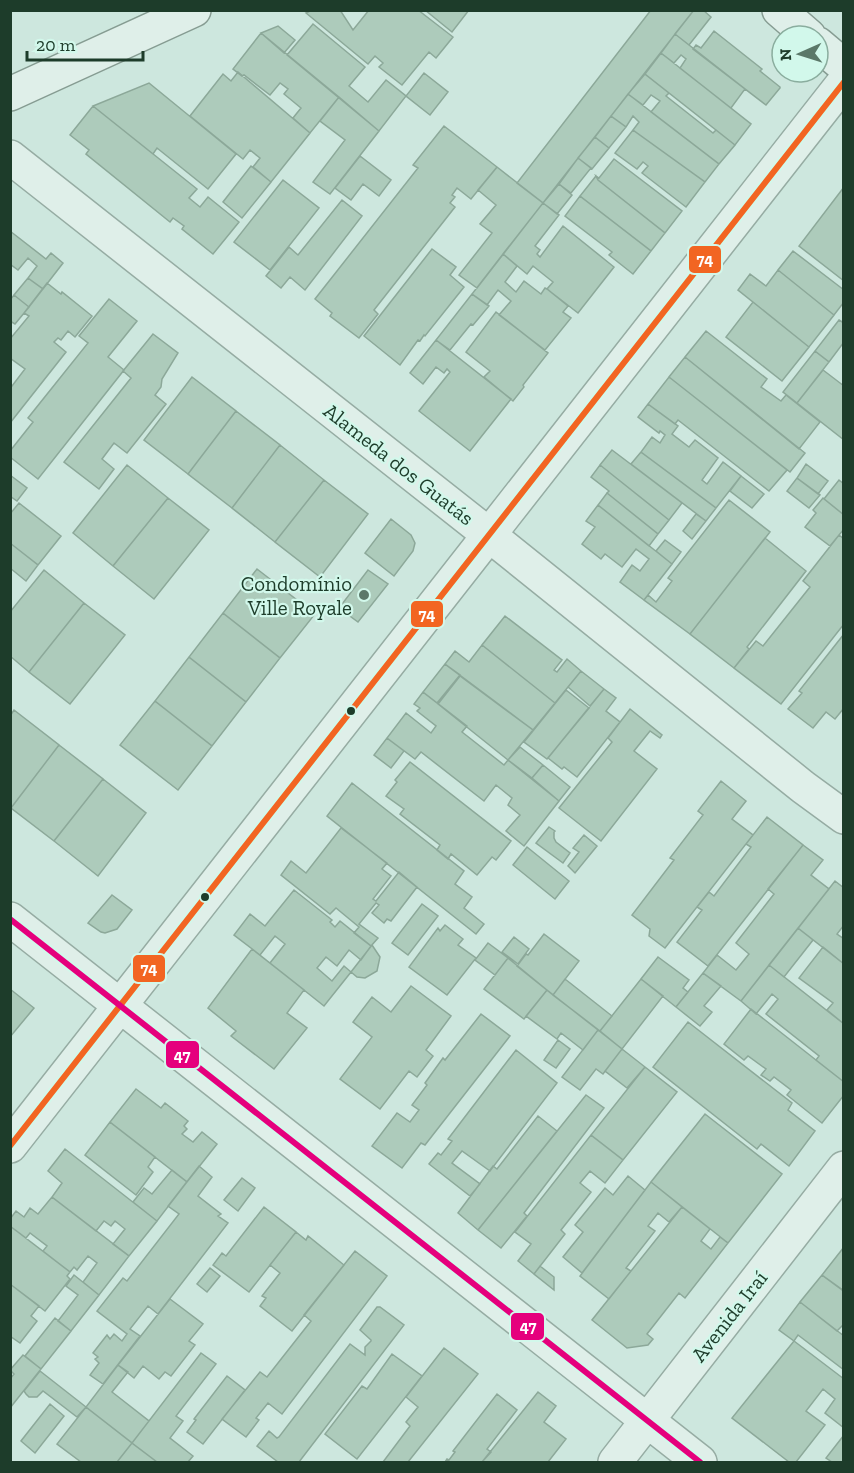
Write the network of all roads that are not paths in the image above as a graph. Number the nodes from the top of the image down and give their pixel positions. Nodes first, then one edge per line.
1 (194, 10) edge
2 (779, 10) edge
3 (795, 24) edge
4 (830, 55) edge
5 (843, 66) edge
6 (843, 82) edge
7 (10, 94) edge
8 (10, 157) edge
9 (488, 534) junction
10 (843, 817) edge
11 (10, 919) edge
12 (120, 1005) junction
13 (10, 1146) edge
14 (843, 1168) edge
15 (648, 1421) junction
16 (615, 1462) edge
17 (700, 1462) edge

1 - 7 street
2 - 3 street
4 - 5 street
6 - 9 street
8 - 9 street, Alameda dos Guatás
9 - 10 street, Alameda dos Guatás
9 - 12 street
11 - 12 street
12 - 13 street
12 - 15 street
14 - 15 street, Avenida Iraí
15 - 16 street, Avenida Iraí
15 - 17 street

